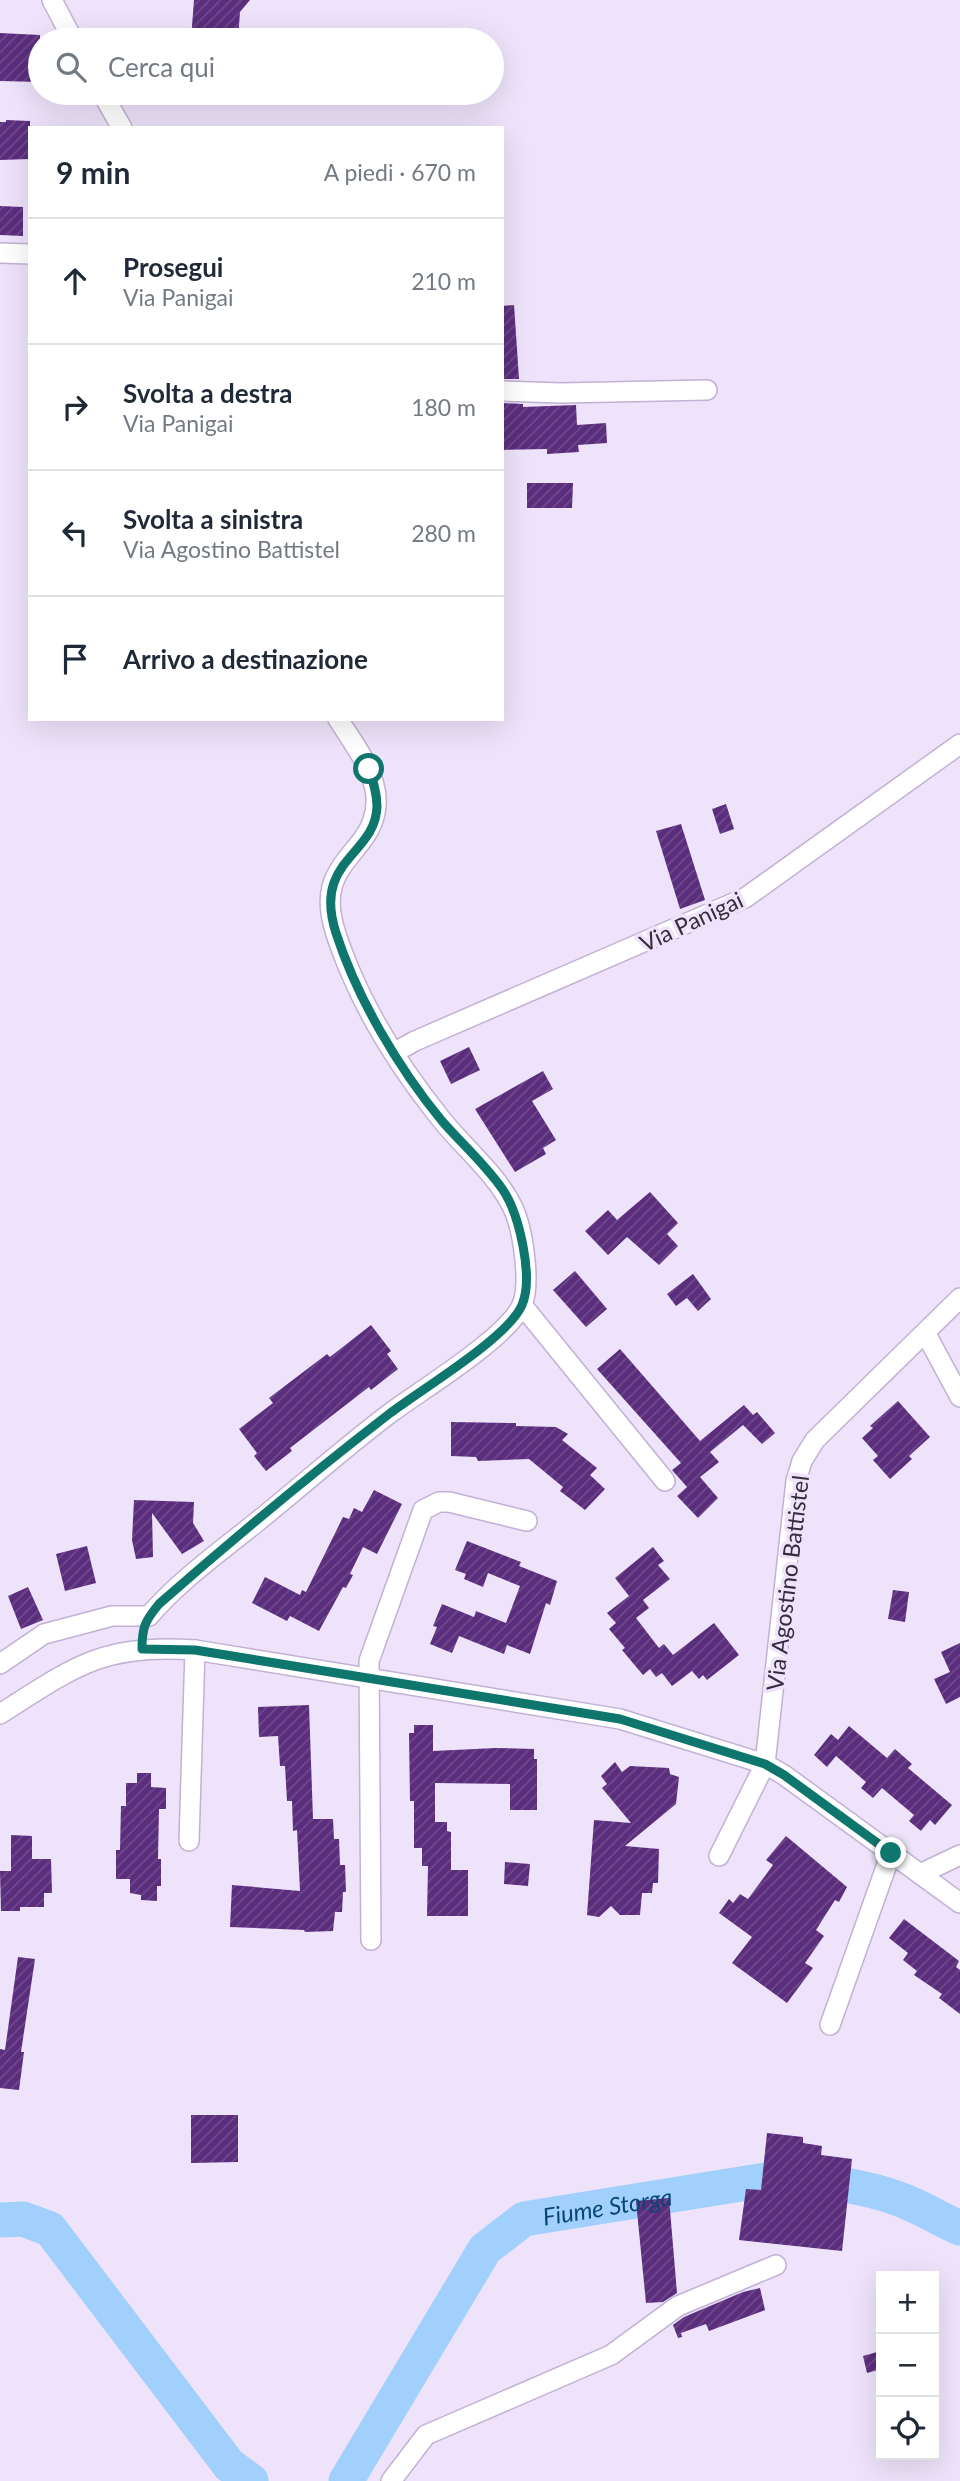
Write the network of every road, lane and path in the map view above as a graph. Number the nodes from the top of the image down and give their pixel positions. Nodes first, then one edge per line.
1 (51, 0) edge
2 (66, 28) edge
3 (109, 105) edge
4 (121, 126) edge
5 (0, 253) edge
6 (28, 254) edge
7 (707, 390) dead end
8 (504, 391) edge
9 (339, 721) edge
10 (960, 744) edge
11 (395, 1052) junction
12 (960, 1298) edge
13 (522, 1305) junction
14 (926, 1334) junction
15 (960, 1397) edge
16 (665, 1481) dead end
17 (527, 1521) dead end
18 (149, 1616) junction
19 (142, 1649) junction
20 (195, 1650) junction
21 (0, 1664) edge
22 (371, 1679) junction
23 (0, 1714) edge
24 (765, 1764) junction
25 (189, 1841) dead end
26 (891, 1853) junction
27 (960, 1855) edge
28 (719, 1856) dead end
29 (920, 1874) junction
30 (960, 1903) edge
31 (371, 1940) dead end
32 (830, 2025) dead end
33 (776, 2264) dead end
34 (391, 2481) edge

1 - 2 street
3 - 4 street
5 - 6 street
7 - 8 street
9 - 11 street
10 - 11 street, Via Panigai
11 - 13 street
12 - 14 street, Via Agostino Battistel
13 - 16 street
13 - 18 street
14 - 15 street
14 - 24 street, Via Agostino Battistel
17 - 22 street
18 - 19 street
18 - 21 street
19 - 20 street
19 - 23 street
20 - 22 street
20 - 25 street
22 - 24 street
22 - 31 street
24 - 26 street
24 - 28 street, Via Agostino Battistel
26 - 29 street
26 - 32 street
27 - 29 street
29 - 30 street
33 - 34 street

